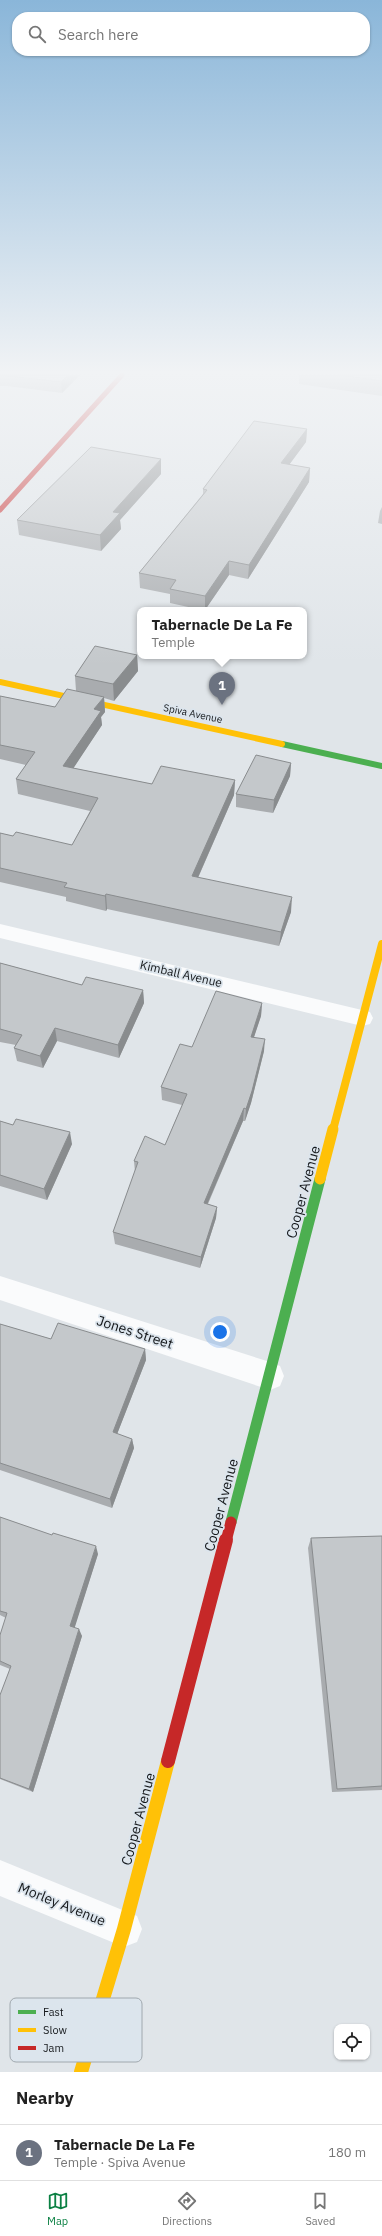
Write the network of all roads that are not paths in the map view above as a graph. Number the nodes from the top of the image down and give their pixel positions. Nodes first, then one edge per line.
1 (35, 472) edge
2 (0, 510) edge
3 (0, 682) edge
4 (382, 766) edge
5 (0, 931) edge
6 (382, 944) edge
7 (362, 1018) junction
8 (0, 1288) edge
9 (270, 1376) junction
10 (0, 1878) edge
11 (124, 1929) junction
12 (103, 1998) edge
13 (84, 2062) edge
14 (81, 2072) edge

1 - 2 street
3 - 4 street, Spiva Avenue
5 - 7 street, Kimball Avenue
6 - 7 street, Cooper Avenue
7 - 9 street, Cooper Avenue
8 - 9 street, Jones Street
9 - 11 street, Cooper Avenue
10 - 11 street, Morley Avenue
11 - 12 street, Cooper Avenue
13 - 14 street, Cooper Avenue

